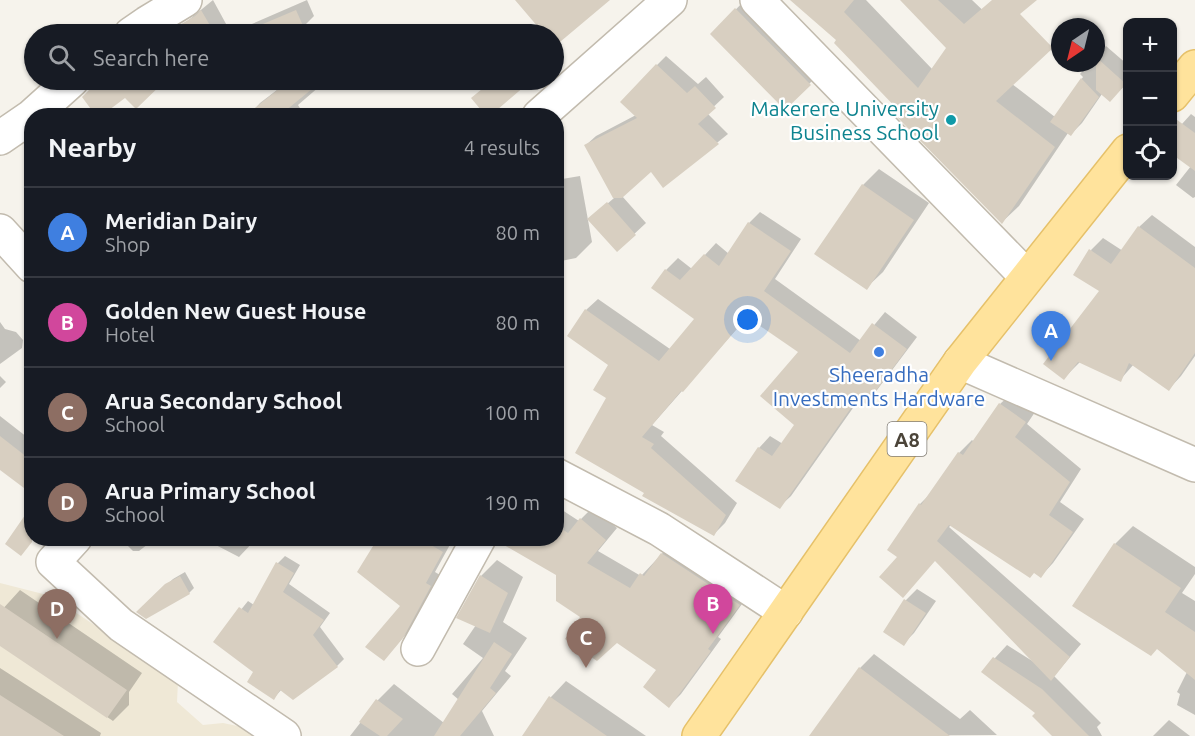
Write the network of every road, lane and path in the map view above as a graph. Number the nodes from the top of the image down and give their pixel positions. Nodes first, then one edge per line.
1 (185, 0) edge
2 (670, 0) edge
3 (757, 0) edge
4 (636, 11) edge
5 (146, 24) edge
6 (1195, 66) edge
7 (61, 90) edge
8 (564, 90) edge
9 (564, 90) edge
10 (1177, 90) edge
11 (41, 108) edge
12 (547, 108) edge
13 (24, 122) edge
14 (0, 138) edge
15 (1123, 157) edge
16 (0, 231) edge
17 (24, 258) edge
18 (1027, 277) junction
19 (960, 362) junction
20 (1195, 465) edge
21 (564, 479) edge
22 (68, 546) edge
23 (475, 546) edge
24 (786, 612) junction
25 (418, 649) dead end
26 (284, 736) edge
27 (699, 736) edge

1 - 5 street
2 - 4 street
3 - 18 street
4 - 9 street
6 - 10 main road
7 - 11 street
8 - 12 street
13 - 14 street
15 - 18 main road, A8
16 - 17 street
18 - 19 main road, A8
19 - 20 street
19 - 24 main road, A8
21 - 24 street
22 - 26 street
23 - 25 street
24 - 27 main road, A8

